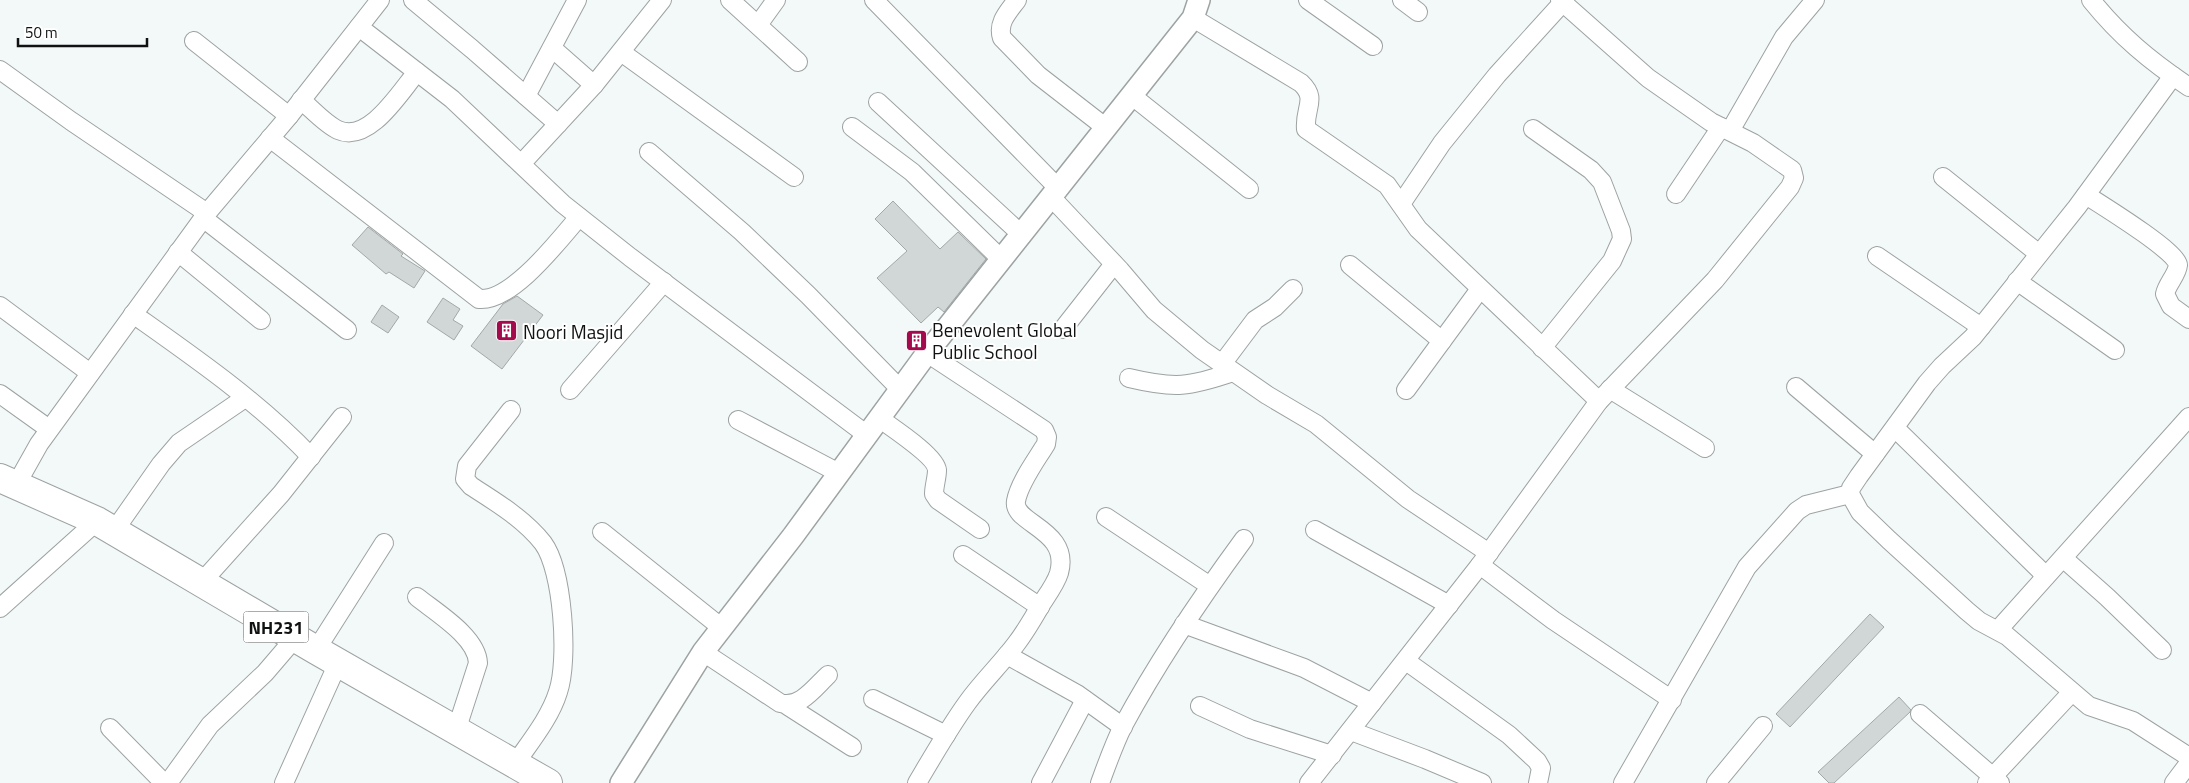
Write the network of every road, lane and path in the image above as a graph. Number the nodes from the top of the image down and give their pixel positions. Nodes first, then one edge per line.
1 (380, 0) edge
2 (412, 0) edge
3 (577, 0) edge
4 (662, 0) edge
5 (730, 0) edge
6 (776, 0) edge
7 (874, 0) edge
8 (1017, 0) edge
9 (1308, 0) edge
10 (1402, 0) edge
11 (1815, 0) edge
12 (2091, 0) edge
13 (1563, 1) edge
14 (1199, 6) edge
15 (1418, 12) dead end
16 (758, 25) junction
17 (358, 27) junction
18 (194, 41) dead end
19 (1373, 46) dead end
20 (552, 48) junction
21 (621, 52) junction
22 (798, 62) dead end
23 (0, 70) edge
24 (417, 72) junction
25 (2173, 76) junction
26 (594, 85) junction
27 (2189, 87) edge
28 (1131, 95) junction
29 (526, 96) junction
30 (301, 100) junction
31 (878, 102) dead end
32 (289, 116) junction
33 (558, 124) junction
34 (852, 127) dead end
35 (1105, 127) junction
36 (1533, 129) dead end
37 (1726, 129) junction
38 (270, 138) junction
39 (650, 152) dead end
40 (521, 164) junction
41 (794, 177) dead end
42 (1943, 177) dead end
43 (1249, 189) dead end
44 (1055, 193) junction
45 (1676, 194) dead end
46 (2086, 195) junction
47 (1401, 204) junction
48 (205, 215) junction
49 (579, 217) junction
50 (1022, 235) junction
51 (178, 252) junction
52 (2039, 254) junction
53 (1877, 256) dead end
54 (1002, 260) junction
55 (1114, 264) junction
56 (1350, 265) dead end
57 (2018, 281) junction
58 (664, 282) junction
59 (1292, 289) dead end
60 (1480, 290) junction
61 (0, 306) edge
62 (133, 314) junction
63 (2189, 319) edge
64 (260, 320) dead end
65 (1981, 326) junction
66 (1063, 329) dead end
67 (347, 330) dead end
68 (1442, 342) junction
69 (1542, 348) junction
70 (2116, 350) dead end
71 (927, 353) junction
72 (1228, 368) junction
73 (90, 373) junction
74 (1129, 378) dead end
75 (1796, 387) dead end
76 (900, 389) junction
77 (570, 390) dead end
78 (1406, 390) dead end
79 (0, 394) edge
80 (1605, 395) junction
81 (245, 398) junction
82 (511, 410) dead end
83 (342, 417) dead end
84 (2189, 417) edge
85 (880, 418) junction
86 (738, 420) dead end
87 (1895, 428) junction
88 (50, 429) junction
89 (867, 435) junction
90 (1705, 448) dead end
91 (1875, 454) junction
92 (311, 457) junction
93 (839, 473) junction
94 (8, 482) edge
95 (1850, 494) junction
96 (1106, 517) dead end
97 (106, 526) junction
98 (980, 530) dead end
99 (1315, 530) dead end
100 (602, 532) dead end
101 (1244, 539) dead end
102 (384, 543) dead end
103 (964, 555) dead end
104 (2063, 558) junction
105 (1485, 559) junction
106 (2046, 576) junction
107 (201, 583) junction
108 (1210, 586) junction
109 (417, 597) dead end
110 (1449, 605) junction
111 (1040, 607) junction
112 (0, 608) edge
113 (1184, 624) junction
114 (722, 628) junction
115 (1998, 630) junction
116 (316, 650) junction
117 (2162, 650) dead end
118 (703, 652) junction
119 (1007, 655) junction
120 (1406, 661) junction
121 (828, 675) dead end
122 (2072, 692) junction
123 (873, 699) dead end
124 (1085, 700) junction
125 (1672, 700) junction
126 (1372, 703) junction
127 (788, 706) junction
128 (1200, 706) dead end
129 (1920, 714) dead end
130 (1763, 726) dead end
131 (1123, 727) junction
132 (110, 728) dead end
133 (456, 731) junction
134 (1350, 731) junction
135 (946, 735) junction
136 (852, 747) dead end
137 (1332, 755) junction
138 (2189, 757) edge
139 (2189, 763) edge
140 (515, 764) junction
141 (1993, 781) edge
142 (164, 783) edge
143 (168, 783) edge
144 (284, 783) edge
145 (548, 783) edge
146 (621, 783) edge
147 (917, 783) edge
148 (1040, 783) edge
149 (1100, 783) edge
150 (1310, 783) edge
151 (1482, 783) edge
152 (1538, 783) edge
153 (1623, 783) edge
154 (1716, 783) edge
155 (2174, 783) edge

1 - 17 street
2 - 29 street
3 - 20 street
4 - 21 street
5 - 16 street
6 - 16 street
7 - 44 street
8 - 35 street
9 - 19 street
10 - 15 street
11 - 37 street
12 - 25 street
13 - 37 street
13 - 47 street
14 - 28 street
14 - 47 street
16 - 22 street
17 - 24 street
17 - 30 street
18 - 32 street
20 - 26 street
20 - 29 street
21 - 26 street
21 - 41 street
23 - 48 street
24 - 30 street
24 - 40 street
25 - 27 street
25 - 46 street
26 - 33 street
28 - 35 street
28 - 43 street
29 - 33 street
30 - 32 street
31 - 50 street
32 - 38 street
33 - 40 street
34 - 54 street
35 - 44 street
36 - 69 street
37 - 45 street
37 - 80 street
38 - 48 street
38 - 49 street
39 - 76 street
40 - 49 street
42 - 52 street
44 - 50 street
44 - 55 street
46 - 52 street
46 - 63 street
47 - 60 street
48 - 51 street
48 - 67 street
49 - 58 street
50 - 54 street
51 - 62 street
51 - 64 street
52 - 57 street
53 - 65 street
54 - 71 street
55 - 66 street
55 - 72 street
56 - 68 street
57 - 65 street
57 - 70 street
58 - 77 street
58 - 89 street
59 - 72 street
60 - 68 street
60 - 69 street
61 - 73 street
62 - 73 street
62 - 81 street
65 - 87 street
68 - 78 street
69 - 80 street
71 - 76 street
71 - 111 street
72 - 74 street
72 - 105 street
73 - 88 street
75 - 91 street
76 - 85 street
79 - 88 street
80 - 90 street
80 - 105 street
81 - 92 street
81 - 97 street
82 - 140 street
83 - 92 street
84 - 104 street
85 - 89 street
85 - 98 street
86 - 93 street
87 - 91 street
87 - 106 street
88 - 94 street
89 - 93 street
91 - 95 street
92 - 107 street
93 - 114 street
94 - 97 highway, NH231
95 - 115 street
95 - 125 street
96 - 108 street
97 - 107 highway, NH231
97 - 112 street
99 - 110 street
100 - 114 street
101 - 108 street
102 - 116 street
103 - 111 street
104 - 106 street
104 - 117 street
105 - 110 street
105 - 125 street
106 - 115 street
107 - 116 highway, NH231
108 - 113 street
109 - 133 street
110 - 120 street
111 - 119 street
113 - 126 street
113 - 131 street
114 - 118 street
115 - 122 street
116 - 133 highway, NH231
116 - 143 street
116 - 144 street
118 - 127 street
118 - 146 street
119 - 124 street
119 - 135 street
120 - 126 street
120 - 152 street
121 - 127 street
122 - 138 street
122 - 141 street
123 - 135 street
124 - 131 street
124 - 148 street
125 - 153 street
126 - 134 street
127 - 136 street
128 - 137 street
129 - 141 street
130 - 154 street
131 - 149 street
132 - 142 street
133 - 140 highway, NH231
134 - 137 street
134 - 151 street
135 - 147 street
137 - 150 street
139 - 155 street
140 - 145 highway, NH231

